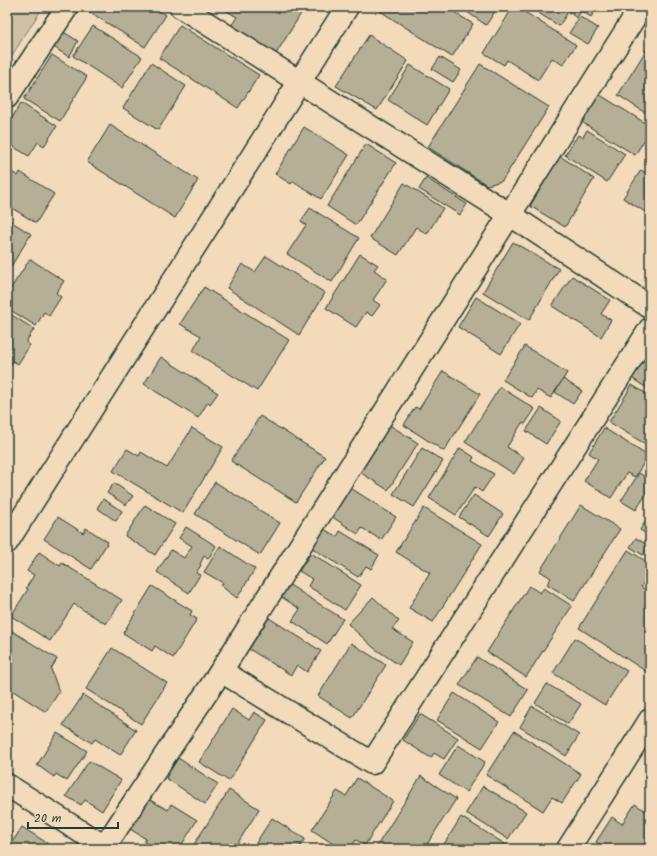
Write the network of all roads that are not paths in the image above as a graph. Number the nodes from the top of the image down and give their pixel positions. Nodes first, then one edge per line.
1 (67, 7) edge
2 (181, 7) edge
3 (347, 7) edge
4 (641, 7) edge
5 (299, 82) junction
6 (7, 97) edge
7 (509, 214) junction
8 (650, 306) edge
9 (650, 329) edge
10 (7, 542) edge
11 (221, 671) junction
12 (650, 720) edge
13 (7, 785) edge
14 (105, 848) edge
15 (568, 849) edge

1 - 6 street
2 - 5 street
3 - 5 street
4 - 7 street
5 - 7 street
5 - 10 street
7 - 8 street
7 - 11 street
9 - 11 street
11 - 14 street
12 - 15 street
13 - 14 street

